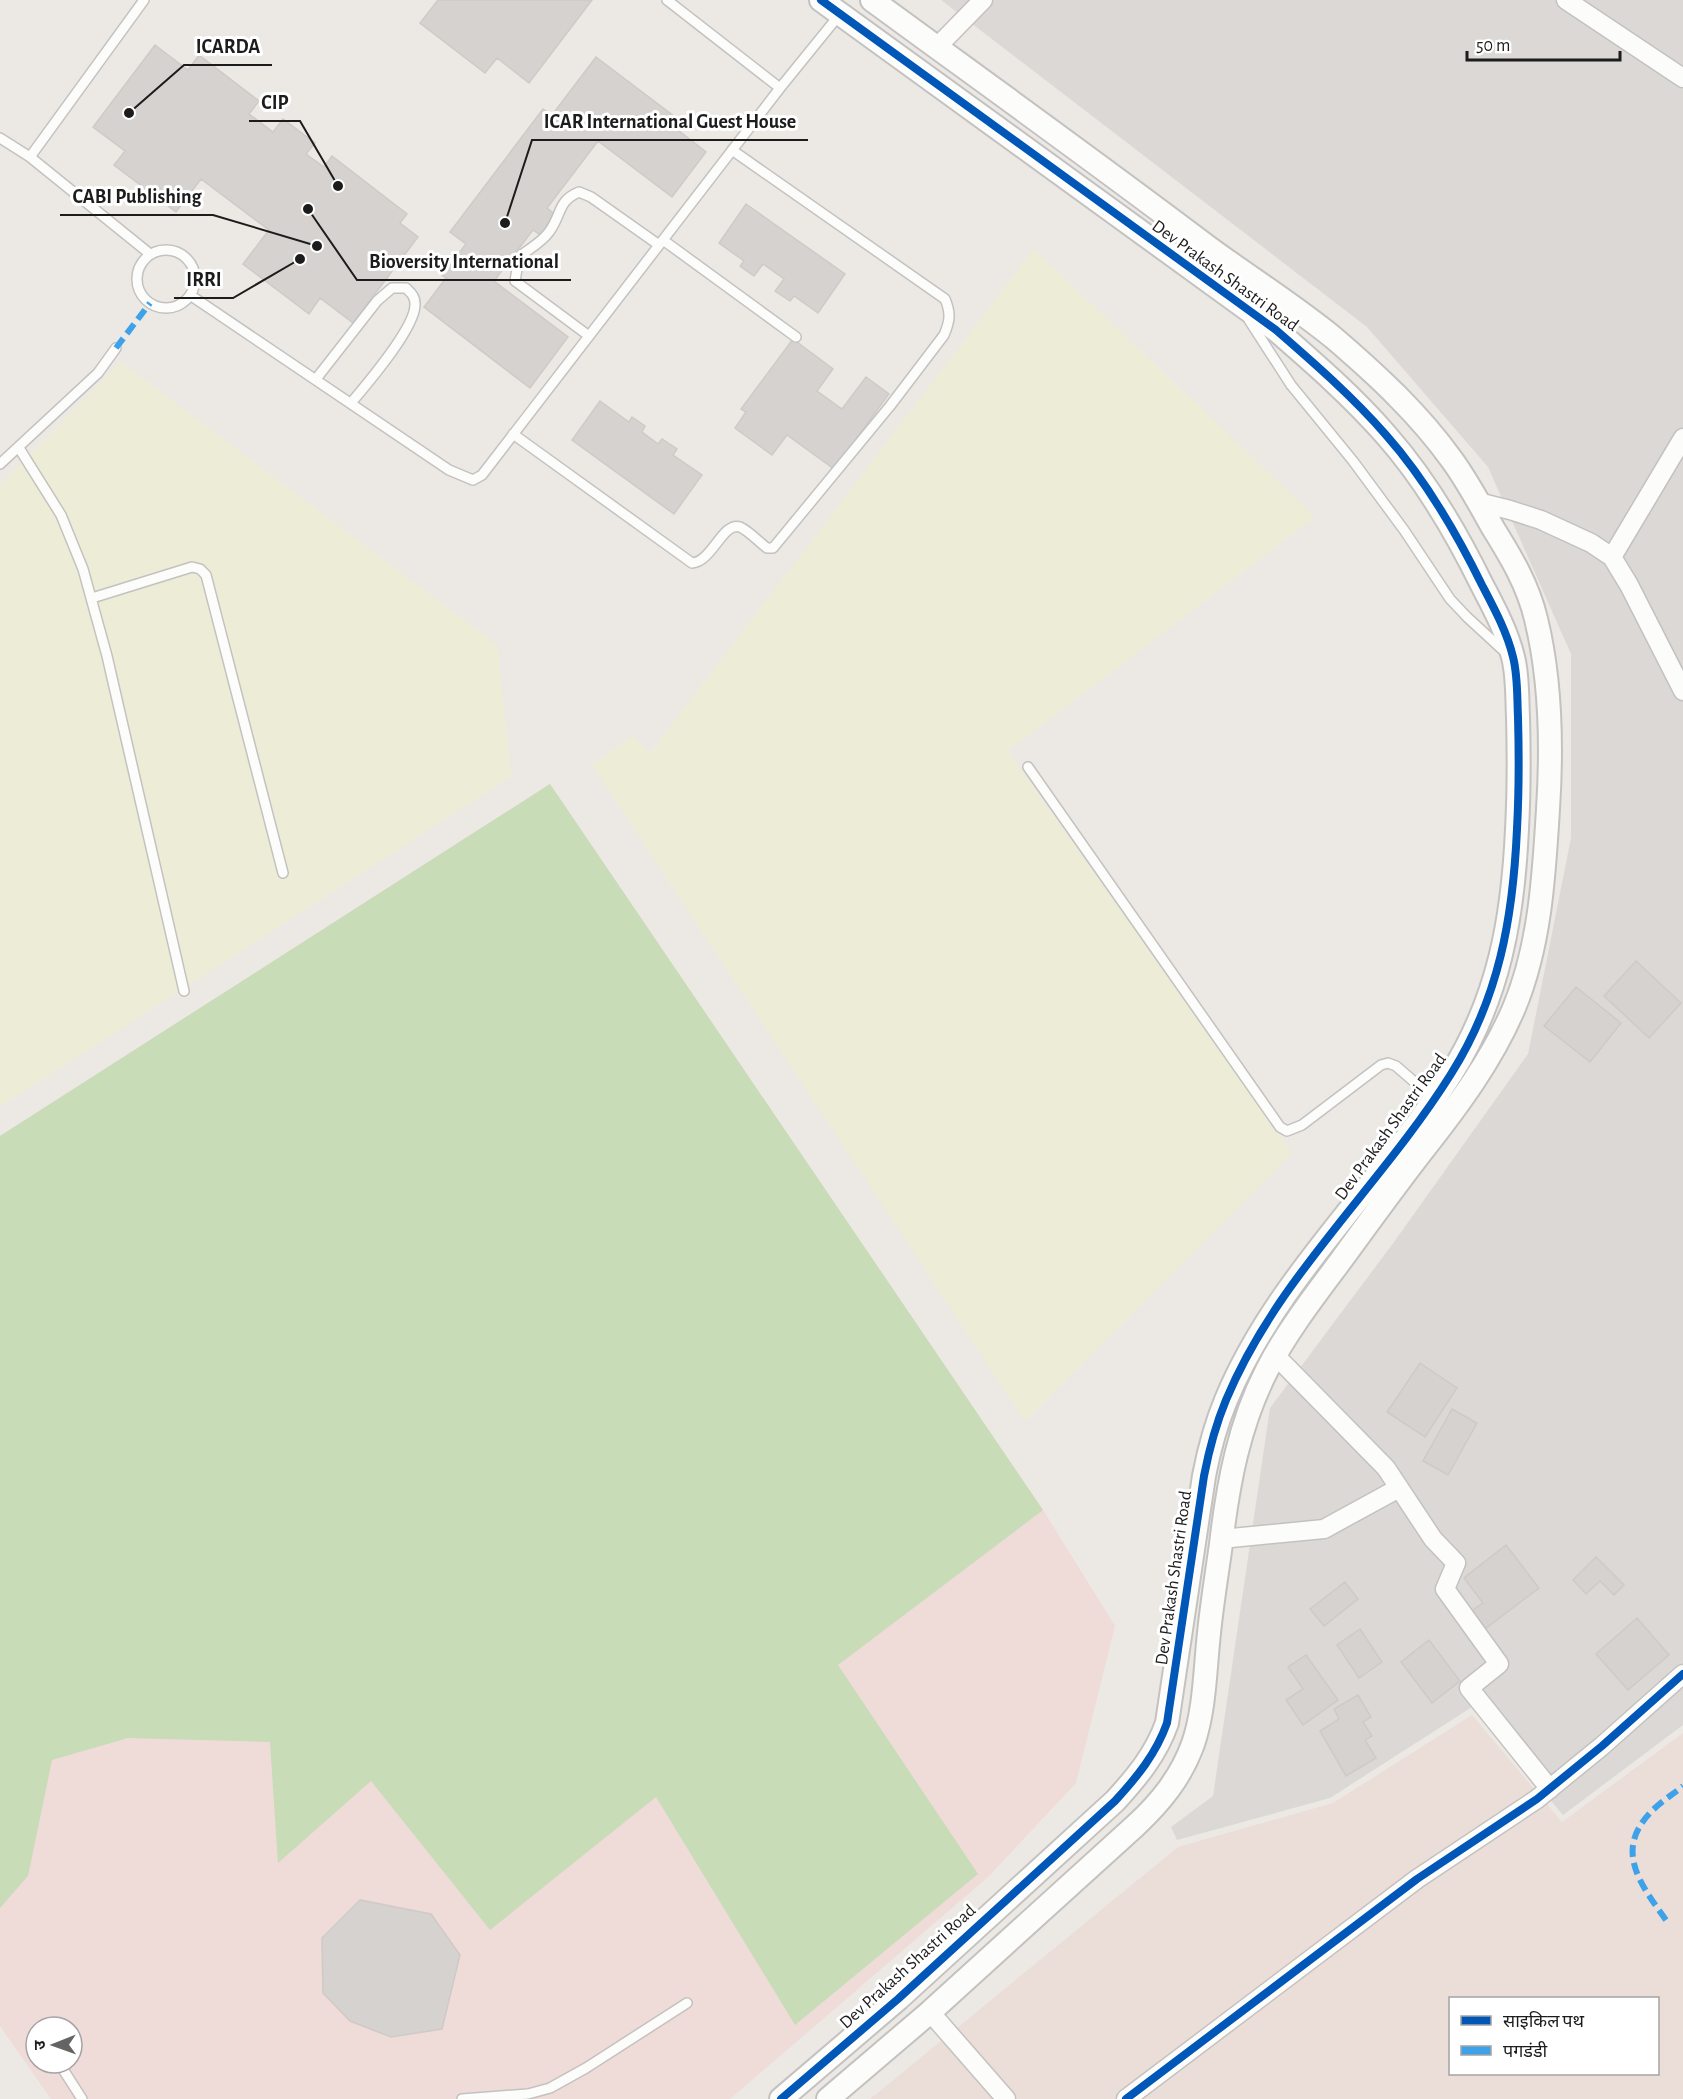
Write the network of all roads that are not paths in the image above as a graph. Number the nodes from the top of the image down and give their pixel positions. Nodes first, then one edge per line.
1 (144, 0) edge
2 (667, 0) edge
3 (821, 0) edge
4 (872, 0) edge
5 (983, 0) edge
6 (1566, 0) edge
7 (840, 14) junction
8 (937, 47) junction
9 (1683, 78) edge
10 (780, 88) junction
11 (0, 138) edge
12 (732, 150) junction
13 (30, 157) junction
14 (661, 242) junction
15 (150, 254) junction
16 (190, 295) junction
17 (1239, 304) junction
18 (589, 336) junction
19 (796, 337) dead end
20 (117, 348) dead end
21 (316, 380) junction
22 (351, 403) junction
23 (513, 434) junction
24 (1683, 438) edge
25 (19, 448) junction
26 (0, 464) edge
27 (1474, 496) junction
28 (1438, 507) junction
29 (1612, 557) junction
30 (92, 598) junction
31 (1514, 660) junction
32 (1683, 691) edge
33 (1028, 767) dead end
34 (284, 873) dead end
35 (184, 991) dead end
36 (1434, 1099) junction
37 (1275, 1355) junction
38 (1399, 1488) junction
39 (1221, 1539) junction
40 (1683, 1674) edge
41 (1550, 1789) junction
42 (898, 1999) junction
43 (687, 2003) dead end
44 (924, 2017) junction
45 (67, 2075) edge
46 (82, 2099) edge
47 (462, 2099) edge
48 (780, 2099) edge
49 (828, 2099) edge
50 (1006, 2099) edge
51 (1126, 2099) edge

1 - 13 lane
2 - 10 lane
3 - 7 street, Dev Prakash Shastri Road
4 - 8 street, Dev Prakash Shastri Road
5 - 8 street
6 - 9 street
7 - 10 lane
7 - 17 street, Dev Prakash Shastri Road
8 - 27 street, Dev Prakash Shastri Road
10 - 12 lane
11 - 13 lane
12 - 14 lane
12 - 23 lane
13 - 15 lane
14 - 18 lane
14 - 18 lane
14 - 19 lane
15 - 16 lane
15 - 16 lane
16 - 21 lane
17 - 28 street, Dev Prakash Shastri Road
17 - 31 lane
18 - 23 lane
20 - 25 lane
21 - 22 lane
21 - 22 lane
22 - 23 lane
24 - 29 street
25 - 26 lane
25 - 30 lane
27 - 28 street
27 - 29 street
27 - 37 street, Dev Prakash Shastri Road
28 - 31 street, Dev Prakash Shastri Road
29 - 32 street
30 - 34 lane
30 - 35 lane
31 - 36 street, Dev Prakash Shastri Road
33 - 36 lane
36 - 42 street, Dev Prakash Shastri Road
37 - 38 street
37 - 39 street, Dev Prakash Shastri Road
38 - 39 street
38 - 41 street
39 - 44 street, Dev Prakash Shastri Road
40 - 41 street
41 - 51 street
42 - 44 street
42 - 48 street, Dev Prakash Shastri Road
43 - 47 lane
44 - 49 street, Dev Prakash Shastri Road
44 - 50 street
45 - 46 lane

